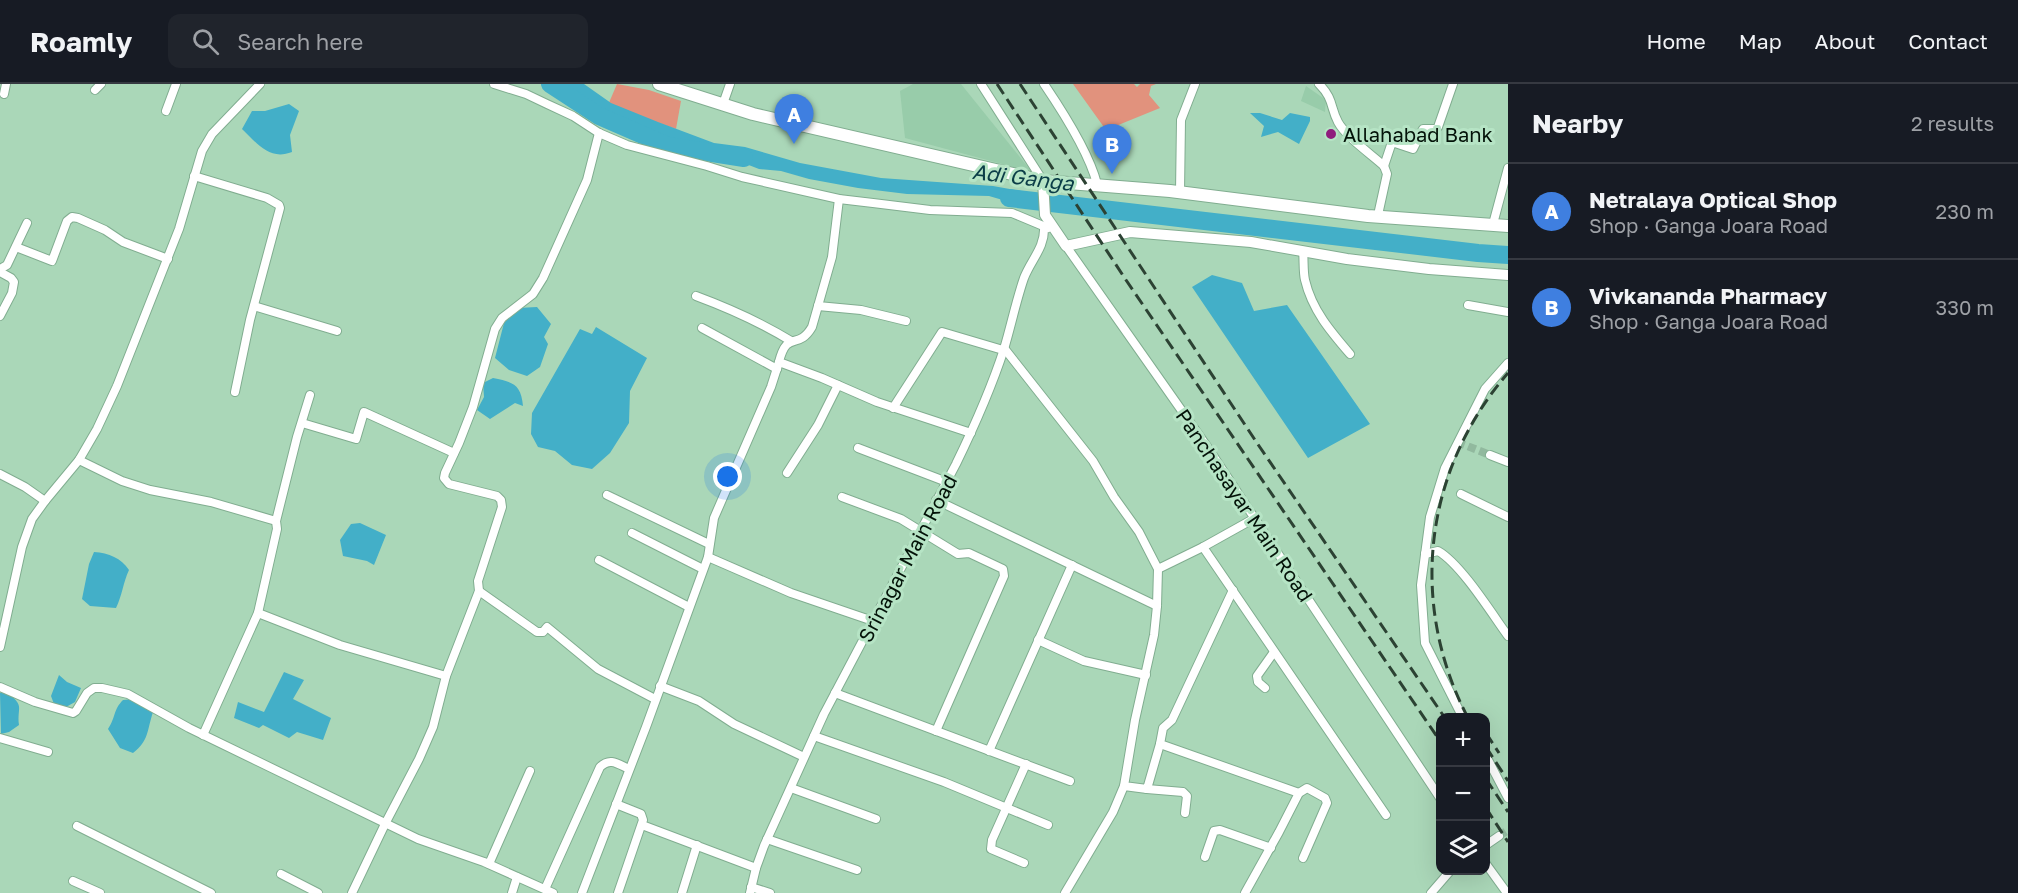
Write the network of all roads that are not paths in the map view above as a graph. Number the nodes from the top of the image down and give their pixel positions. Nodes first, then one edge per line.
1 (6, 84) edge
2 (176, 84) edge
3 (260, 84) edge
4 (494, 84) edge
5 (659, 84) edge
6 (730, 84) edge
7 (981, 84) edge
8 (1044, 84) edge
9 (1195, 84) edge
10 (1319, 84) edge
11 (1453, 84) edge
12 (4, 94) dead end
13 (723, 104) junction
14 (166, 111) dead end
15 (599, 133) junction
16 (1384, 166) junction
17 (1508, 168) edge
18 (194, 176) junction
19 (1043, 181) junction
20 (1097, 184) junction
21 (1180, 192) junction
22 (839, 199) junction
23 (1378, 215) junction
24 (27, 223) dead end
25 (1492, 224) junction
26 (1508, 226) edge
27 (1049, 228) junction
28 (1066, 246) junction
29 (16, 247) junction
30 (1303, 251) junction
31 (168, 260) junction
32 (0, 271) edge
33 (1508, 275) edge
34 (696, 296) dead end
35 (1468, 305) dead end
36 (254, 306) junction
37 (818, 306) junction
38 (1508, 312) edge
39 (0, 316) edge
40 (906, 321) dead end
41 (702, 328) dead end
42 (337, 331) dead end
43 (791, 341) junction
44 (1004, 349) junction
45 (1350, 354) dead end
46 (1508, 363) edge
47 (778, 365) junction
48 (838, 385) junction
49 (235, 392) dead end
50 (310, 395) dead end
51 (893, 408) junction
52 (303, 423) junction
53 (971, 433) junction
54 (858, 447) dead end
55 (454, 453) junction
56 (1490, 455) tunnel mouth
57 (79, 460) junction
58 (1508, 462) edge
59 (787, 473) dead end
60 (0, 474) edge
61 (947, 482) junction
62 (1461, 494) dead end
63 (607, 495) dead end
64 (842, 497) dead end
65 (936, 500) junction
66 (45, 501) junction
67 (1508, 517) edge
68 (1255, 518) junction
69 (276, 521) junction
70 (632, 533) dead end
71 (920, 533) junction
72 (709, 544) junction
73 (1203, 547) junction
74 (1425, 554) junction
75 (708, 557) junction
76 (599, 560) dead end
77 (1072, 565) junction
78 (703, 569) junction
79 (1158, 569) junction
80 (1233, 590) junction
81 (479, 591) junction
82 (1157, 606) junction
83 (689, 607) junction
84 (258, 613) junction
85 (873, 621) junction
86 (1508, 636) edge
87 (1038, 640) junction
88 (0, 647) edge
89 (1274, 652) junction
90 (1146, 675) junction
91 (446, 676) junction
92 (660, 686) junction
93 (0, 687) edge
94 (1265, 688) dead end
95 (835, 693) junction
96 (655, 699) junction
97 (1461, 713) edge
98 (936, 731) junction
99 (203, 735) junction
100 (814, 736) junction
101 (0, 738) edge
102 (1160, 744) junction
103 (989, 750) junction
104 (48, 752) dead end
105 (804, 757) junction
106 (1026, 764) junction
107 (1490, 765) edge
108 (629, 769) junction
109 (530, 771) dead end
110 (1070, 781) dead end
111 (1124, 786) junction
112 (791, 788) junction
113 (1147, 789) junction
114 (1436, 792) edge
115 (1299, 793) junction
116 (1508, 798) edge
117 (616, 804) junction
118 (1006, 807) junction
119 (1185, 813) dead end
120 (1386, 815) dead end
121 (876, 819) dead end
122 (385, 824) junction
123 (642, 825) junction
124 (1047, 825) dead end
125 (77, 826) dead end
126 (1499, 836) tunnel mouth
127 (767, 839) junction
128 (1490, 842) edge
129 (697, 845) junction
130 (1271, 848) junction
131 (1205, 857) dead end
132 (1303, 858) dead end
133 (1024, 863) dead end
134 (489, 864) junction
135 (756, 868) junction
136 (857, 870) dead end
137 (1490, 871) edge
138 (281, 874) dead end
139 (1447, 875) edge
140 (517, 878) junction
141 (73, 881) dead end
142 (751, 890) edge
143 (549, 891) edge
144 (100, 893) edge
145 (211, 893) edge
146 (318, 893) edge
147 (352, 893) edge
148 (512, 893) edge
149 (582, 893) edge
150 (618, 893) edge
151 (682, 893) edge
152 (770, 893) edge
153 (1065, 893) edge
154 (1245, 893) edge
155 (1431, 893) edge
156 (1507, 893) edge

1 - 12 street
2 - 14 street
3 - 18 street
4 - 15 street
5 - 13 main road
6 - 13 street
7 - 19 street
8 - 20 street
9 - 21 street
10 - 16 street
11 - 16 street
13 - 19 main road
15 - 22 street
15 - 55 street
16 - 23 street
17 - 25 street
18 - 31 street
18 - 36 street
19 - 20 main road
19 - 27 street, Panchasayar Main Road
20 - 21 main road
21 - 23 main road
22 - 27 street
22 - 37 street
23 - 25 main road
24 - 29 street
25 - 26 main road
27 - 28 street, Panchasayar Main Road
27 - 44 street, Srinagar Main Road
28 - 30 street
28 - 68 street, Panchasayar Main Road
29 - 31 street
29 - 32 street
30 - 33 street
30 - 45 street
31 - 57 street
32 - 39 street
34 - 43 street
35 - 38 street
36 - 42 street
36 - 49 street
37 - 40 street
37 - 43 street
41 - 47 street
43 - 47 street
44 - 51 street
44 - 53 street, Srinagar Main Road
44 - 79 street
46 - 74 street
47 - 48 street
47 - 72 street
48 - 51 street
48 - 59 street
50 - 52 street
51 - 53 street
52 - 55 street
52 - 69 street
53 - 61 street, Srinagar Main Road
54 - 61 street
55 - 81 street
56 - 58 street
57 - 66 street
57 - 69 street
60 - 66 street
61 - 65 street, Srinagar Main Road
62 - 67 street
63 - 72 street
64 - 71 street
65 - 71 street, Srinagar Main Road
65 - 77 street
66 - 88 street
68 - 73 street
68 - 114 street, Panchasayar Main Road
69 - 84 street
70 - 78 street
71 - 85 street, Srinagar Main Road
71 - 98 street
72 - 75 street
73 - 79 street
73 - 80 street
74 - 86 street
74 - 97 street
75 - 78 street
75 - 85 street
76 - 83 street
77 - 82 street
77 - 87 street
78 - 83 street
79 - 82 street
80 - 89 street
80 - 102 street
81 - 91 street
81 - 96 street
82 - 90 street
83 - 92 street
84 - 91 street
84 - 99 street
85 - 95 street, Srinagar Main Road
87 - 90 street
87 - 103 street
89 - 94 street
89 - 120 street
90 - 111 street
91 - 122 street
92 - 96 street
92 - 105 street
93 - 99 street
95 - 98 street
95 - 100 street, Srinagar Main Road
96 - 108 street
98 - 103 street
99 - 122 street
100 - 105 street, Srinagar Main Road
100 - 118 street
101 - 104 street
102 - 113 street
102 - 115 street
103 - 106 street
105 - 112 street, Srinagar Main Road
106 - 110 street
106 - 118 street
107 - 116 street
108 - 117 street
108 - 143 street
109 - 134 street
111 - 113 street
111 - 153 street
112 - 121 street
112 - 127 street, Srinagar Main Road
113 - 119 street
115 - 130 street
115 - 132 street
117 - 123 street
117 - 149 street
118 - 124 street
118 - 133 street
122 - 134 street
122 - 147 street
123 - 129 street
123 - 150 street
125 - 145 street
126 - 128 street
127 - 135 street, Srinagar Main Road
127 - 136 street
129 - 135 street
129 - 151 street
130 - 131 street
130 - 154 street
134 - 140 street
135 - 142 street, Srinagar Main Road
137 - 156 street
138 - 146 street
139 - 155 street
140 - 143 street
140 - 148 street
141 - 144 street
142 - 152 street

